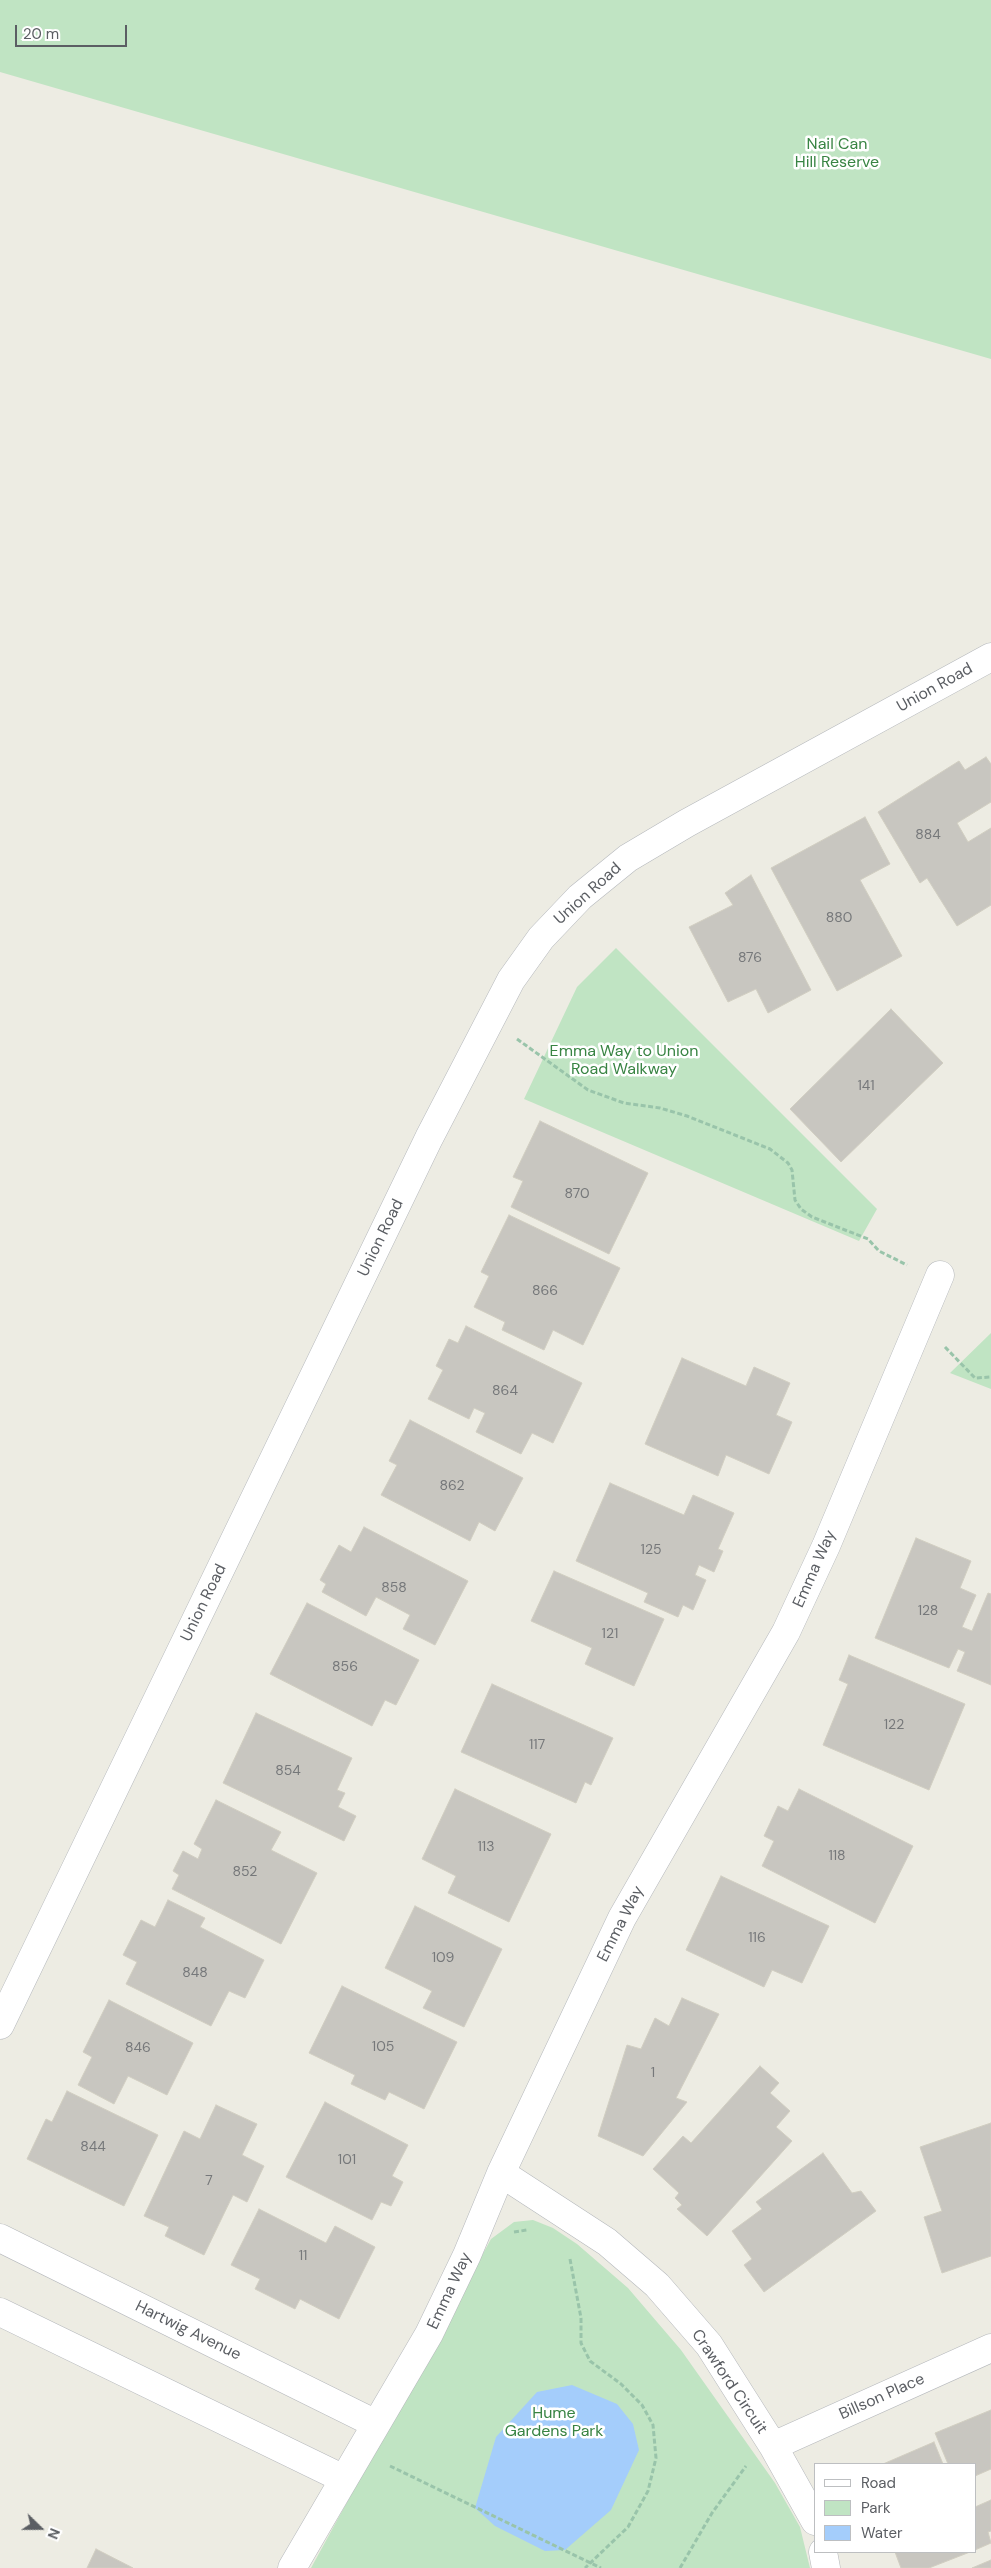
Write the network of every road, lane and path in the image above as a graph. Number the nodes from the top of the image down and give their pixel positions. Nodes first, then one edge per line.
1 (991, 657) edge
2 (487, 1024) junction
3 (940, 1275) joint
4 (0, 2025) edge
5 (501, 2173) junction
6 (579, 2224) junction
7 (0, 2238) edge
8 (0, 2312) edge
9 (991, 2348) edge
10 (376, 2424) junction
11 (772, 2446) junction
12 (361, 2452) junction
13 (344, 2479) junction
14 (814, 2519) edge
15 (824, 2553) edge
16 (590, 2563) junction
17 (292, 2568) edge
18 (585, 2568) edge
19 (601, 2568) edge
20 (680, 2568) edge
21 (826, 2568) edge

1 - 2 street, Union Road
2 - 3 path
2 - 4 street, Union Road
3 - 5 street, Emma Way
5 - 6 street, Crawford Circuit
5 - 10 street, Emma Way
6 - 11 street, Crawford Circuit
6 - 16 path
7 - 10 street, Hartwig Avenue
8 - 13 street
9 - 11 street, Billson Place
10 - 12 street, Emma Way
11 - 14 street, Crawford Circuit
11 - 20 path
12 - 13 street, Emma Way
12 - 16 path
13 - 17 street, Emma Way
15 - 21 street
16 - 18 path
16 - 19 path

